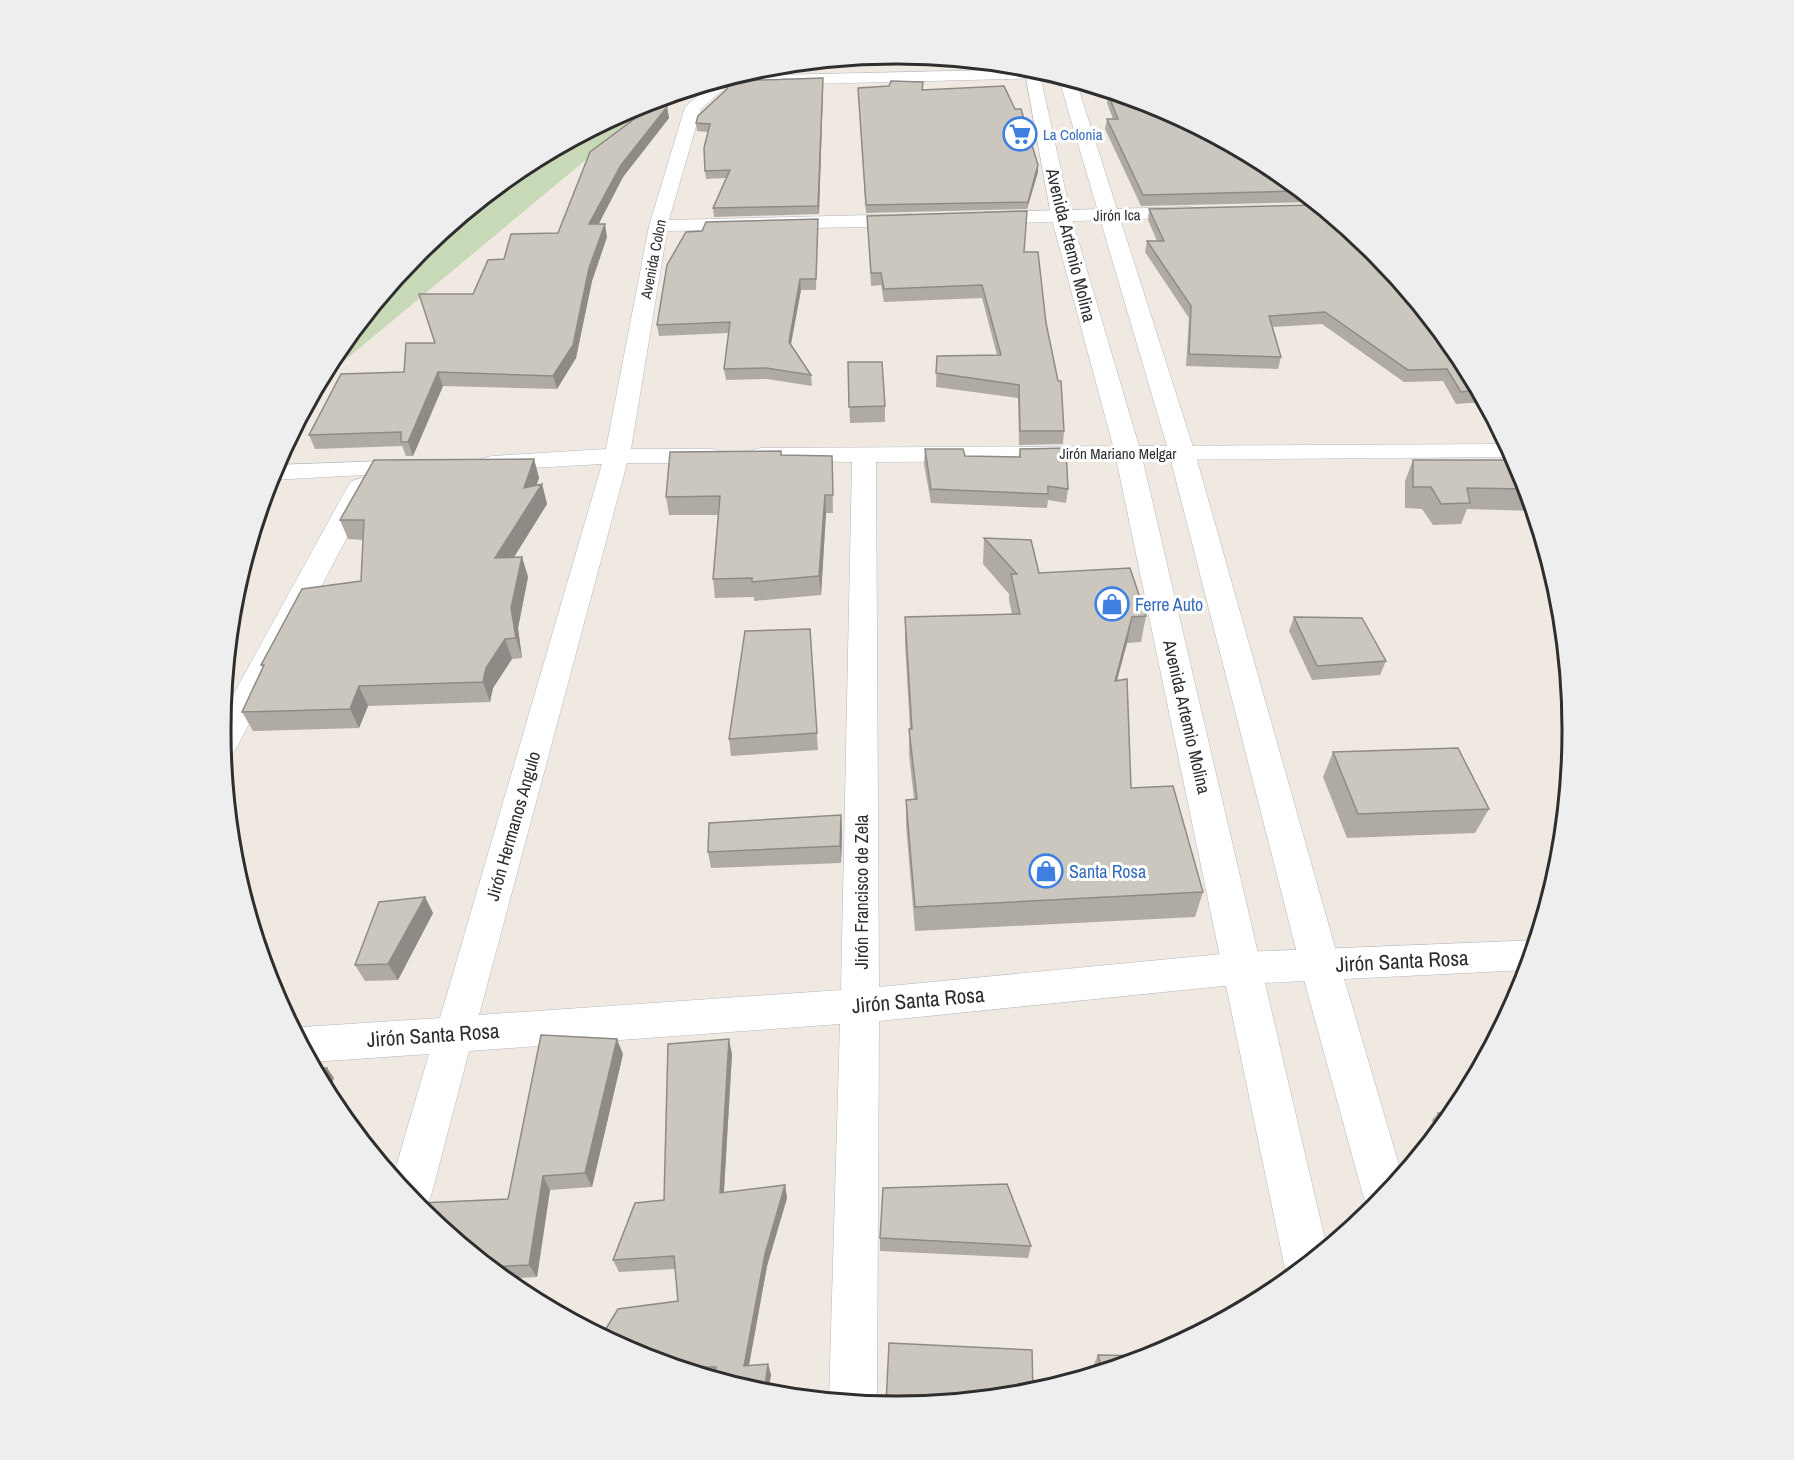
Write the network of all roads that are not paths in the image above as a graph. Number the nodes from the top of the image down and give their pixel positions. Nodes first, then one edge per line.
1 (997, 72) edge
2 (758, 79) edge
3 (1038, 80) edge
4 (1069, 87) edge
5 (712, 91) edge
6 (1203, 213) edge
7 (1108, 215) junction
8 (1061, 216) junction
9 (966, 218) edge
10 (931, 219) edge
11 (658, 226) junction
12 (1501, 451) edge
13 (1128, 453) junction
14 (1182, 453) junction
15 (864, 455) junction
16 (618, 456) junction
17 (369, 469) junction
18 (283, 473) edge
19 (231, 728) edge
20 (1523, 954) edge
21 (1320, 965) junction
22 (1243, 968) junction
23 (860, 1006) junction
24 (455, 1033) junction
25 (311, 1045) edge
26 (1383, 1184) edge
27 (412, 1186) edge
28 (1305, 1255) edge
29 (853, 1394) edge

1 - 2 street
3 - 8 street, Avenida Artemio Molina
4 - 7 street
5 - 11 street, Avenida Colon
6 - 7 street, Jirón Ica
7 - 8 street, Jirón Ica
7 - 14 street
8 - 9 street, Jirón Ica
8 - 13 street, Avenida Artemio Molina
10 - 11 street
11 - 16 street, Avenida Colon
12 - 14 street, Jirón Mariano Melgar
13 - 14 street, Jirón Mariano Melgar
13 - 15 street, Jirón Mariano Melgar
13 - 22 street, Avenida Artemio Molina
14 - 21 street
15 - 16 street, Jirón Mariano Melgar
15 - 23 street, Jirón Francisco de Zela
16 - 17 street, Jirón Mariano Melgar
16 - 24 street, Jirón Hermanos Angulo
17 - 18 street, Jirón Mariano Melgar
17 - 19 street
20 - 21 street, Jirón Santa Rosa
21 - 22 street, Jirón Santa Rosa
21 - 26 street
22 - 23 street, Jirón Santa Rosa
22 - 28 street, Avenida Artemio Molina
23 - 24 street, Jirón Santa Rosa
23 - 29 street, Jirón Francisco de Zela
24 - 25 street, Jirón Santa Rosa
24 - 27 street, Jirón Hermanos Angulo

